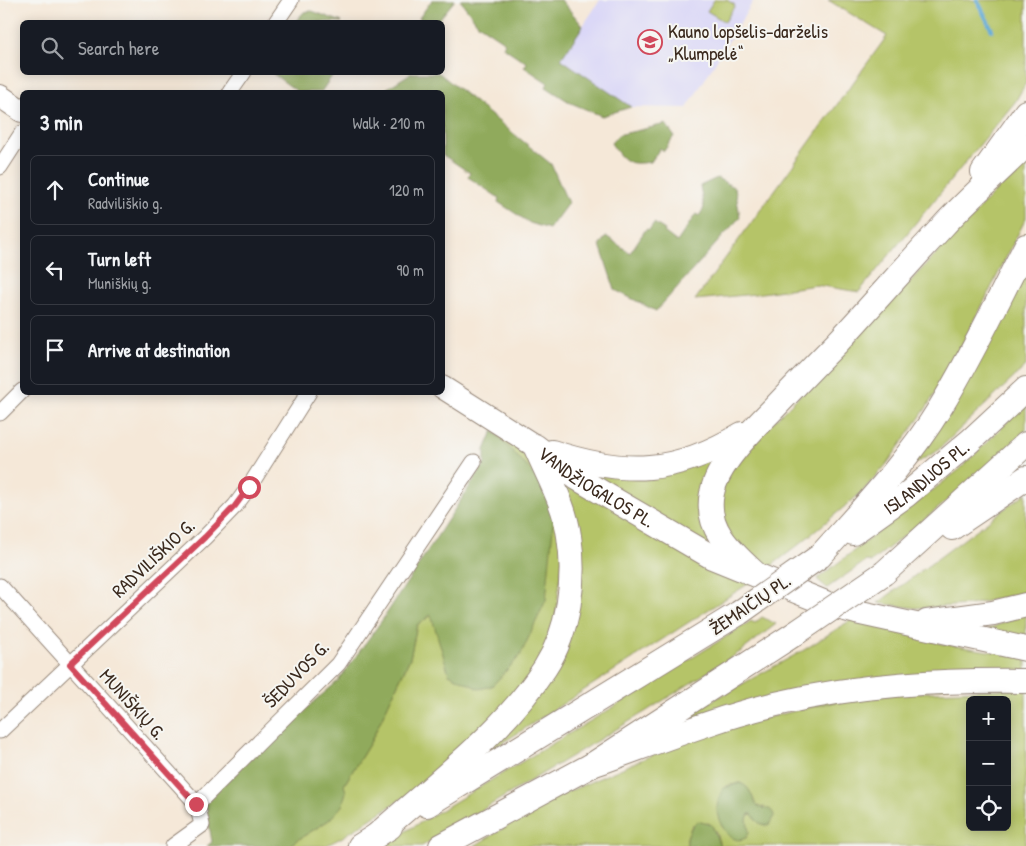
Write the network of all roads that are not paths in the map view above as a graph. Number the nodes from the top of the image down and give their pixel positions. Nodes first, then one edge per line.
1 (291, 0) edge
2 (277, 20) edge
3 (242, 75) edge
4 (231, 90) edge
5 (0, 96) edge
6 (20, 110) edge
7 (1026, 112) edge
8 (20, 136) edge
9 (1026, 146) edge
10 (0, 167) edge
11 (945, 224) junction
12 (1026, 246) edge
13 (445, 389) edge
14 (1026, 389) edge
15 (20, 393) edge
16 (307, 395) edge
17 (0, 414) edge
18 (761, 422) junction
19 (1026, 444) edge
20 (535, 446) junction
21 (474, 462) dead end
22 (1026, 478) edge
23 (820, 556) junction
24 (884, 573) junction
25 (756, 575) junction
26 (0, 586) edge
27 (1026, 605) edge
28 (913, 624) junction
29 (1026, 649) edge
30 (70, 664) junction
31 (1026, 681) edge
32 (0, 731) edge
33 (592, 765) junction
34 (196, 804) junction
35 (368, 841) edge
36 (173, 846) edge
37 (441, 846) edge

1 - 2 street
3 - 4 street
5 - 6 main road
7 - 11 highway
8 - 10 street
9 - 11 highway
11 - 18 highway
12 - 23 highway, ŽEMAIČIŲ PL.
13 - 20 main road, VANDŽIOGALOS PL.
14 - 23 highway, ISLANDIJOS PL.
15 - 17 street
16 - 30 street, RADVILIŠKIO G.
18 - 20 highway
18 - 25 highway
19 - 24 highway
20 - 25 highway, VANDŽIOGALOS PL.
20 - 35 highway
21 - 34 street, ŠEDUVOS G.
22 - 24 highway
23 - 35 highway, ŽEMAIČIŲ PL., bridge
24 - 33 highway, bridge
25 - 28 highway, VANDŽIOGALOS PL.
26 - 30 street, MUNIŠKIŲ G.
27 - 28 highway
28 - 29 highway, VANDŽIOGALOS PL.
30 - 32 street, RADVILIŠKIO G.
30 - 34 street, MUNIŠKIŲ G.
31 - 33 highway
33 - 37 highway
34 - 36 street

